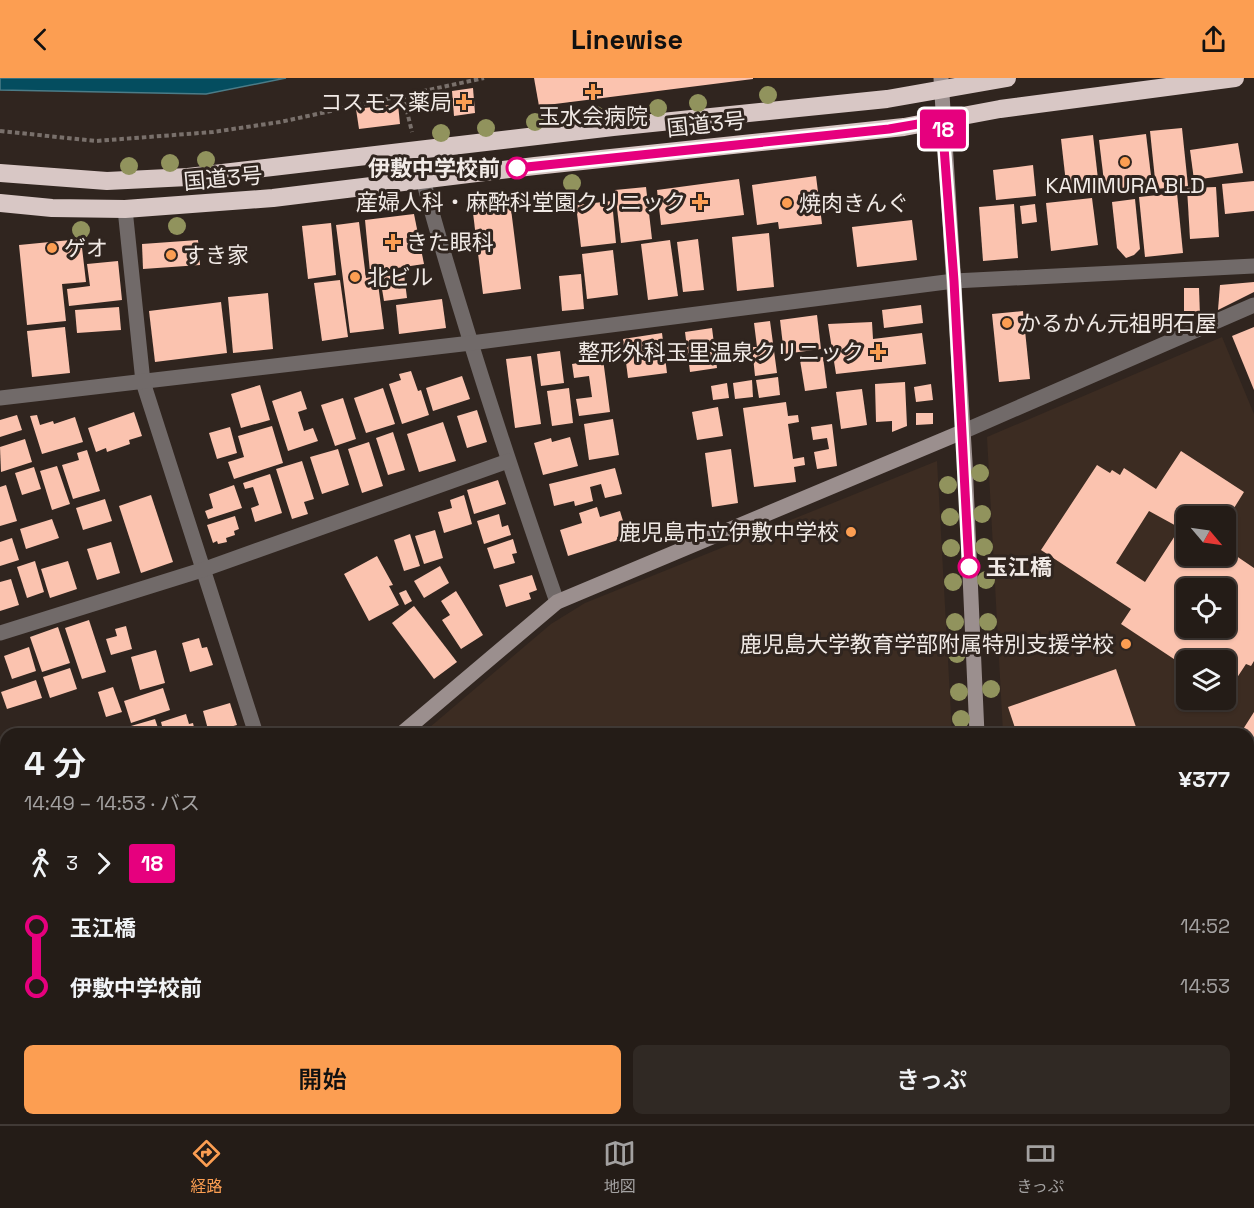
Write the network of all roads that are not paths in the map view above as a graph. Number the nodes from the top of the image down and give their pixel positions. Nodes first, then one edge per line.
1 (1007, 78) edge
2 (1235, 78) edge
3 (941, 84) edge
4 (942, 120) junction
5 (416, 151) junction
6 (0, 173) edge
7 (423, 179) junction
8 (0, 203) edge
9 (125, 209) junction
10 (1254, 266) edge
11 (954, 281) junction
12 (1254, 305) edge
13 (471, 343) junction
14 (143, 381) junction
15 (0, 398) edge
16 (962, 432) junction
17 (508, 461) junction
18 (205, 569) junction
19 (557, 602) junction
20 (0, 633) edge
21 (254, 728) edge
22 (407, 728) edge
23 (977, 728) edge

1 - 3 highway, 国道3号
2 - 4 highway, 国道3号
3 - 4 street
3 - 5 highway, 国道3号
4 - 7 highway, 国道3号
4 - 11 street
5 - 6 highway, 国道3号
5 - 7 street
7 - 9 highway, 国道3号
7 - 13 street
8 - 9 highway, 国道3号
9 - 14 street
10 - 11 street
11 - 13 street
11 - 16 street
12 - 16 street
13 - 14 street
13 - 17 street
14 - 15 street
14 - 18 street
16 - 19 street
16 - 23 street
17 - 18 street
17 - 19 street
18 - 20 street
18 - 21 street
19 - 22 street

